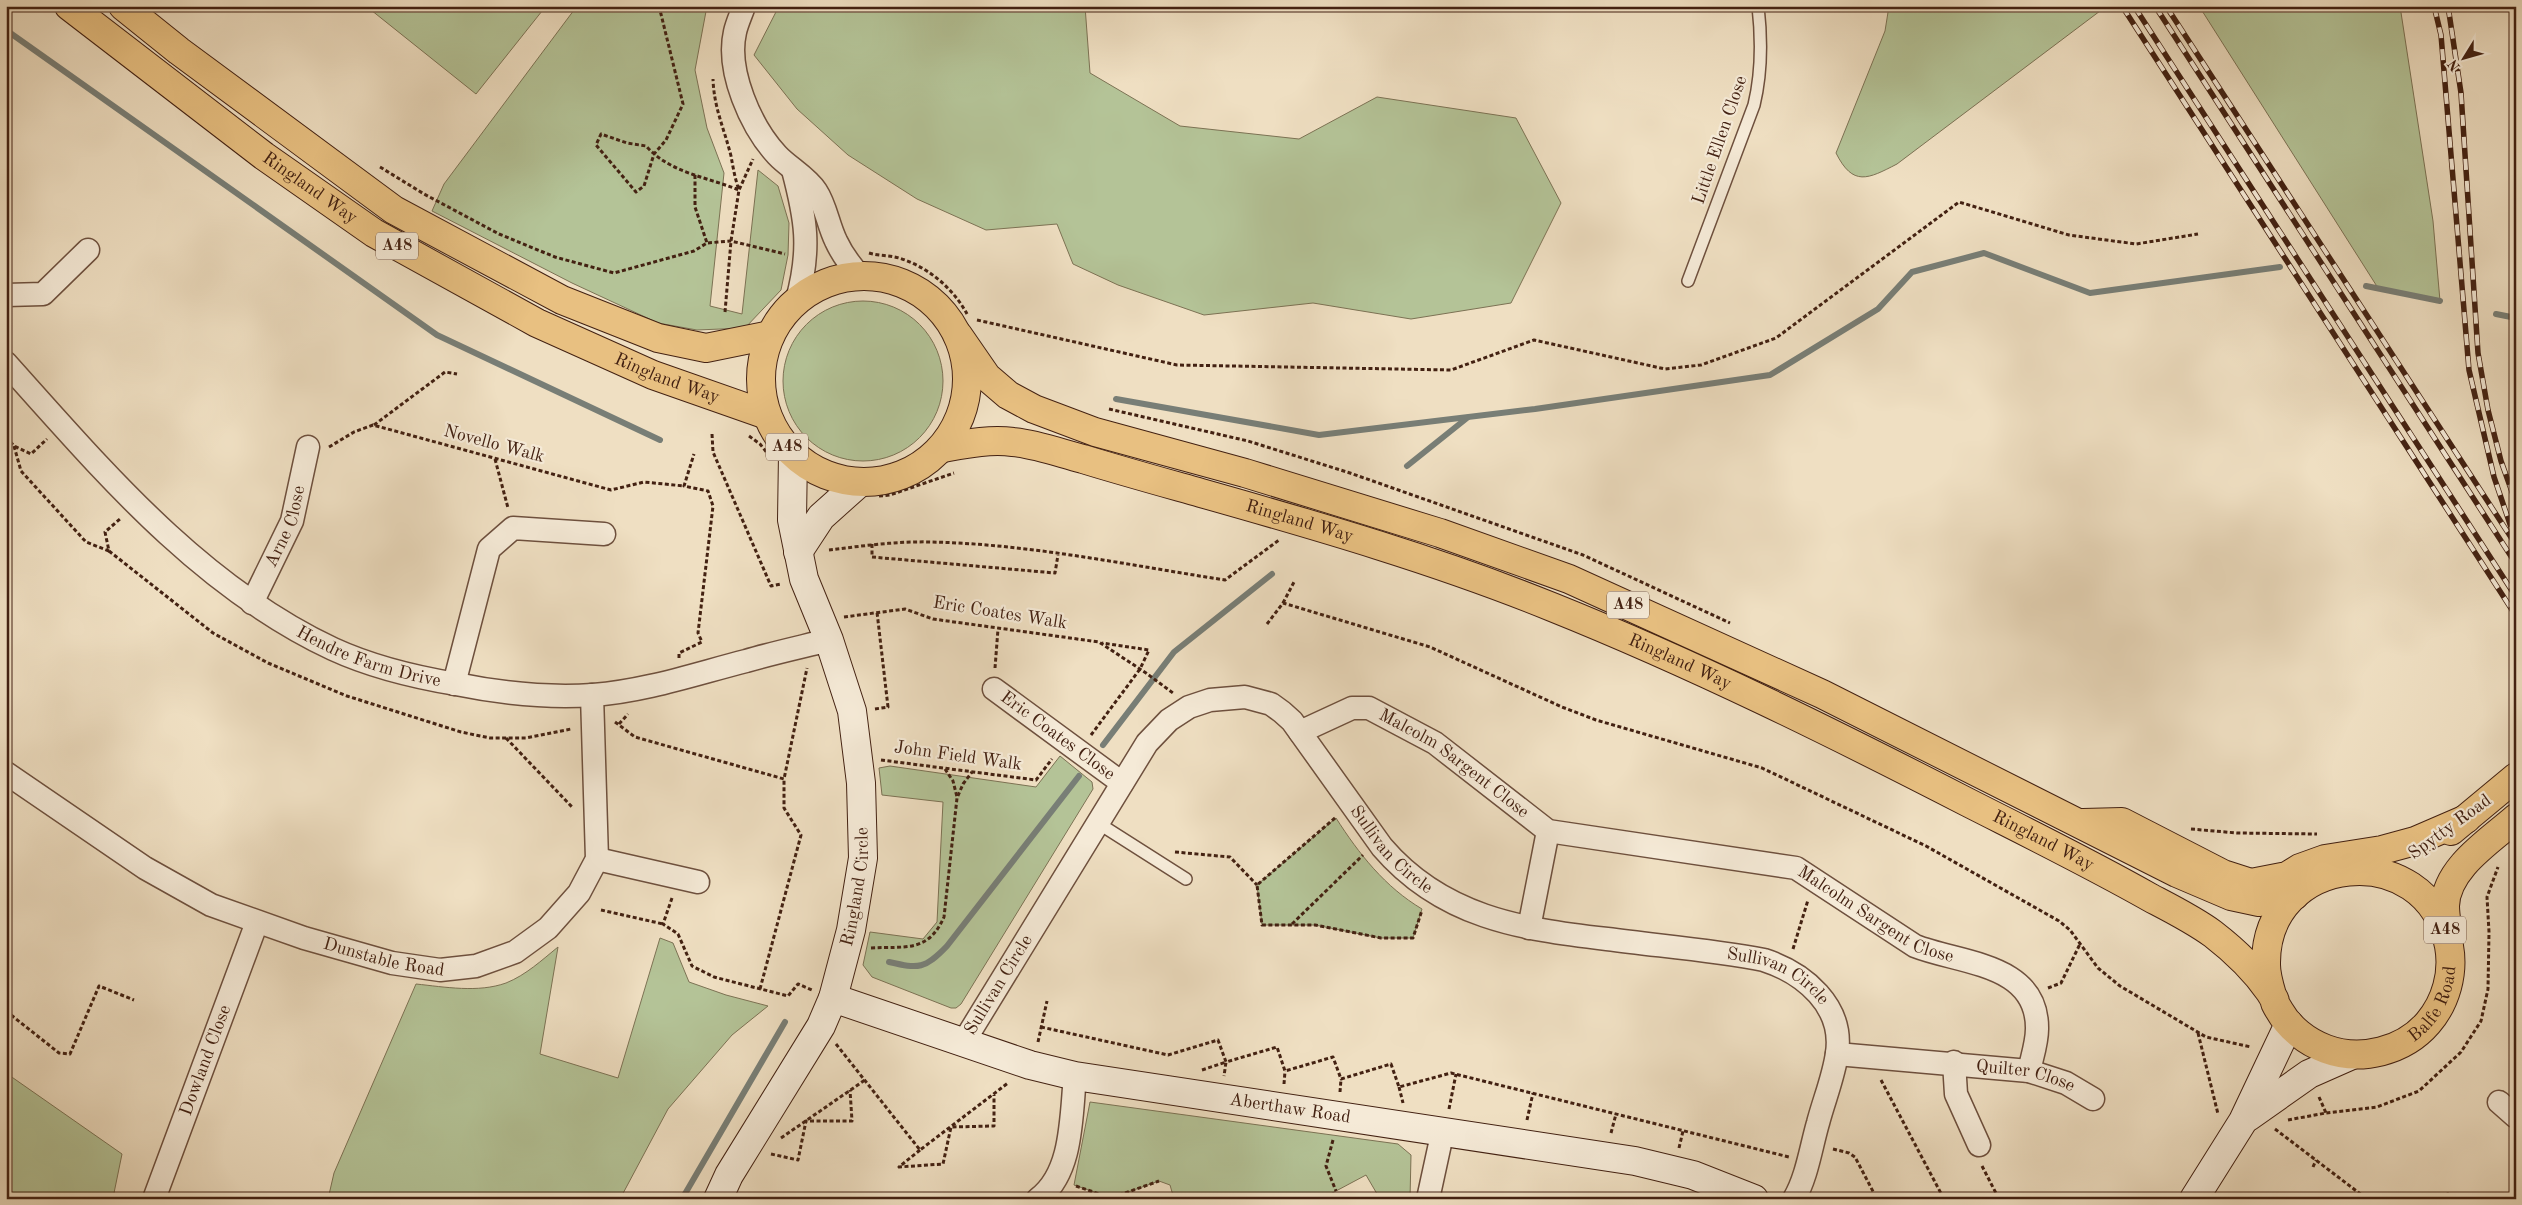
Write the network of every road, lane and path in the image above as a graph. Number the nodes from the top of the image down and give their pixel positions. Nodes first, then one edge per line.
1 (69, 6) edge
2 (123, 6) edge
3 (659, 6) edge
4 (744, 6) edge
5 (1758, 6) edge
6 (713, 77) dead end
7 (763, 138) junction
8 (654, 154) junction
9 (792, 170) junction
10 (695, 175) junction
11 (738, 190) junction
12 (2198, 234) dead end
13 (707, 243) dead end
14 (88, 250) dead end
15 (860, 276) junction
16 (1688, 281) dead end
17 (6, 295) edge
18 (797, 300) junction
19 (726, 312) dead end
20 (953, 319) junction
21 (770, 335) junction
22 (6, 363) edge
23 (457, 374) dead end
24 (767, 415) junction
25 (62, 425) junction
26 (373, 425) junction
27 (712, 434) dead end
28 (746, 434) dead end
29 (6, 437) edge
30 (14, 446) junction
31 (942, 448) junction
32 (307, 454) joint
33 (694, 454) dead end
34 (781, 455) junction
35 (494, 458) junction
36 (958, 471) dead end
37 (684, 486) junction
38 (866, 489) junction
39 (137, 504) junction
40 (513, 528) junction
41 (604, 534) dead end
42 (1286, 535) dead end
43 (872, 544) junction
44 (109, 551) junction
45 (1058, 555) junction
46 (800, 564) junction
47 (1294, 582) dead end
48 (252, 603) junction
49 (1283, 603) junction
50 (878, 612) junction
51 (1267, 624) dead end
52 (998, 629) junction
53 (821, 636) junction
54 (1099, 642) junction
55 (1140, 669) junction
56 (680, 679) junction
57 (454, 684) junction
58 (1163, 686) dead end
59 (994, 689) joint
60 (592, 702) junction
61 (852, 711) junction
62 (1300, 732) junction
63 (506, 738) junction
64 (574, 738) dead end
65 (1072, 746) junction
66 (858, 756) junction
67 (944, 768) junction
68 (972, 772) junction
69 (6, 773) edge
70 (2516, 777) edge
71 (784, 779) junction
72 (1122, 783) junction
73 (957, 798) junction
74 (577, 804) dead end
75 (1351, 804) junction
76 (2516, 818) edge
77 (2466, 819) junction
78 (1098, 822) junction
79 (2079, 824) junction
80 (1548, 831) junction
81 (1377, 841) junction
82 (1142, 850) junction
83 (597, 859) junction
84 (2381, 872) junction
85 (1186, 878) dead end
86 (1814, 879) junction
87 (689, 880) joint
88 (1257, 885) junction
89 (2295, 894) junction
90 (1422, 909) dead end
91 (601, 910) dead end
92 (257, 922) junction
93 (663, 924) junction
94 (1291, 924) junction
95 (1529, 928) junction
96 (2080, 944) junction
97 (846, 950) junction
98 (2450, 952) junction
99 (1787, 969) junction
100 (760, 989) junction
101 (2272, 995) junction
102 (2029, 996) junction
103 (833, 998) junction
104 (134, 1000) dead end
105 (1047, 1001) dead end
106 (6, 1010) edge
107 (2289, 1024) junction
108 (821, 1026) junction
109 (1041, 1027) junction
110 (2197, 1032) junction
111 (963, 1043) junction
112 (2269, 1050) junction
113 (1837, 1054) junction
114 (1034, 1055) junction
115 (1168, 1055) junction
116 (2352, 1055) junction
117 (1167, 1062) dead end
118 (1226, 1062) junction
119 (1954, 1062) junction
120 (1201, 1070) dead end
121 (2029, 1070) junction
122 (1285, 1071) junction
123 (1456, 1074) junction
124 (2309, 1074) junction
125 (1075, 1076) junction
126 (1224, 1078) dead end
127 (1341, 1079) junction
128 (864, 1080) junction
129 (1884, 1086) dead end
130 (1284, 1087) dead end
131 (1400, 1087) junction
132 (850, 1090) junction
133 (1533, 1093) junction
134 (994, 1094) junction
135 (2093, 1099) dead end
136 (2499, 1102) dead end
137 (1403, 1104) dead end
138 (1339, 1105) junction
139 (1616, 1114) junction
140 (2516, 1117) edge
141 (1446, 1120) junction
142 (2243, 1120) junction
143 (806, 1121) junction
144 (2284, 1122) dead end
145 (1526, 1123) dead end
146 (2276, 1125) dead end
147 (951, 1127) junction
148 (1683, 1131) junction
149 (1611, 1134) dead end
150 (776, 1142) dead end
151 (1679, 1149) dead end
152 (2227, 1149) junction
153 (920, 1150) junction
154 (761, 1152) dead end
155 (1978, 1152) joint
156 (1809, 1153) junction
157 (2316, 1160) junction
158 (2313, 1167) dead end
159 (1057, 1179) junction
160 (1159, 1181) dead end
161 (1336, 1191) dead end
162 (1996, 1193) junction
163 (1111, 1198) edge
164 (154, 1199) edge
165 (718, 1199) edge
166 (1038, 1199) edge
167 (1428, 1199) edge
168 (1754, 1199) edge
169 (1794, 1199) edge
170 (1877, 1199) edge
171 (1944, 1199) edge
172 (1985, 1199) edge
173 (1999, 1199) edge
174 (2194, 1199) edge
175 (2367, 1199) edge
176 (2432, 1199) edge
177 (2460, 1199) edge

1 - 24 main road, Ringland Way / A48
2 - 21 main road, Ringland Way / A48
3 - 8 path
4 - 7 street
5 - 16 lane, Little Ellen Close
6 - 11 path
7 - 9 street
7 - 11 path
8 - 8 path
8 - 10 path
9 - 15 street
9 - 18 street
10 - 11 path
10 - 13 path
11 - 19 path
12 - 20 path
14 - 17 street
15 - 18 main road, Ringland Way / A48
15 - 20 main road, Ringland Way / A48
18 - 21 main road, Ringland Way / A48
20 - 31 main road, Ringland Way / A48
20 - 79 main road, Ringland Way / A48
21 - 24 main road, Ringland Way / A48
22 - 25 street, Hendre Farm Drive
23 - 26 path
24 - 34 main road, Ringland Way / A48
25 - 30 path
25 - 39 street, Hendre Farm Drive
26 - 32 path
26 - 35 path, Novello Walk
27 - 46 path
28 - 34 path
29 - 30 path
30 - 44 path
31 - 38 main road, Ringland Way / A48
31 - 101 main road, Ringland Way / A48
32 - 48 street, Arne Close
33 - 37 path
34 - 38 main road, Ringland Way / A48
34 - 46 street, Ringland Circle
35 - 37 path, Novello Walk
35 - 40 path
36 - 38 path
37 - 56 path, Novello Walk
38 - 46 street
39 - 44 path
39 - 48 street, Hendre Farm Drive
40 - 41 street
40 - 57 street
42 - 45 path
43 - 45 path
43 - 45 path
43 - 46 path
44 - 63 path
46 - 53 street, Ringland Circle
47 - 49 path
48 - 57 street, Hendre Farm Drive
49 - 51 path
49 - 96 path
50 - 52 path, Eric Coates Walk
50 - 53 path, Eric Coates Walk
50 - 61 path
52 - 54 path, Eric Coates Walk
52 - 59 path
53 - 56 street, Hendre Farm Drive
53 - 61 street, Ringland Circle
53 - 71 path
54 - 55 path, Eric Coates Walk
54 - 55 path
55 - 58 path, Eric Coates Walk
55 - 65 path
56 - 60 street, Hendre Farm Drive
57 - 60 street, Hendre Farm Drive
59 - 65 street, Eric Coates Close
60 - 71 path
60 - 83 street, Dunstable Road
61 - 66 street, Ringland Circle
62 - 72 street, Sullivan Circle
62 - 75 street, Sullivan Circle
62 - 80 street, Malcolm Sargent Close
63 - 64 path
63 - 74 path
65 - 68 path, John Field Walk
65 - 72 street, Eric Coates Close
66 - 67 path, John Field Walk
66 - 97 street, Ringland Circle
67 - 68 path, John Field Walk
67 - 73 path
68 - 73 path
69 - 92 street, Dunstable Road
70 - 77 main road, Spytty Road / A48
71 - 100 path
72 - 78 street, Sullivan Circle
73 - 97 path
75 - 81 street, Sullivan Circle
75 - 88 path
76 - 98 main road, Spytty Road / A48
77 - 79 main road, Ringland Way / A48
77 - 84 main road, Spytty Road / A48
78 - 82 lane
78 - 111 street, Sullivan Circle
79 - 89 main road, Ringland Way / A48
80 - 86 street, Malcolm Sargent Close
80 - 95 street
81 - 94 path
81 - 95 street, Sullivan Circle
82 - 85 lane
82 - 88 path
83 - 87 street
83 - 92 street, Dunstable Road
84 - 89 main road, Balfe Road / A48
84 - 98 main road, Balfe Road / A48
86 - 99 path
86 - 102 street, Malcolm Sargent Close
87 - 93 path
88 - 94 path
89 - 101 main road, Balfe Road / A48
90 - 94 path
91 - 93 path
92 - 164 street, Dowland Close
93 - 100 path
95 - 99 street, Sullivan Circle
96 - 102 path
96 - 110 path
97 - 103 street, Ringland Circle
98 - 116 main road, Balfe Road / A48
99 - 113 street, Sullivan Circle
100 - 103 path
101 - 107 main road, Balfe Road / A48
102 - 121 street, Malcolm Sargent Close
103 - 108 street, Ringland Circle
103 - 111 street, Aberthaw Road
104 - 106 path
105 - 109 path
107 - 112 street, Balfe Road
107 - 116 main road, Balfe Road / A48
108 - 128 path
108 - 165 street, Ringland Circle
109 - 114 path
109 - 115 path
110 - 112 path
110 - 152 path
111 - 114 street, Aberthaw Road
112 - 142 street, Balfe Road
113 - 119 street, Quilter Close
113 - 156 street, Sullivan Circle
114 - 125 street, Aberthaw Road
114 - 134 path
115 - 117 path
115 - 118 path
116 - 124 street, Balfe Road
118 - 120 path
118 - 122 path
118 - 126 path
119 - 121 street, Quilter Close
119 - 155 street, Quilter Close
121 - 135 street, Quilter Close
122 - 127 path
122 - 130 path
123 - 131 path
123 - 133 path
123 - 141 path
124 - 142 street, Balfe Road
124 - 144 path
125 - 138 street, Aberthaw Road
125 - 159 street
127 - 131 path
127 - 138 path
128 - 132 path
128 - 153 path
129 - 171 path
131 - 137 path
132 - 143 path
132 - 143 path
133 - 139 path
133 - 145 path
134 - 147 path
134 - 147 path
136 - 140 street
138 - 141 street, Aberthaw Road
138 - 161 path
139 - 148 path
139 - 149 path
141 - 167 street
141 - 168 street, Aberthaw Road
142 - 152 street, Balfe Road
143 - 150 path
143 - 154 path
146 - 157 path
147 - 153 path
147 - 153 path
148 - 151 path
148 - 156 path
152 - 174 street, Balfe Road
155 - 162 path
156 - 169 street, Sullivan Circle
156 - 170 path
157 - 158 path
157 - 175 path
159 - 163 path
159 - 166 street
160 - 163 path
162 - 172 path
162 - 173 path
176 - 177 path

